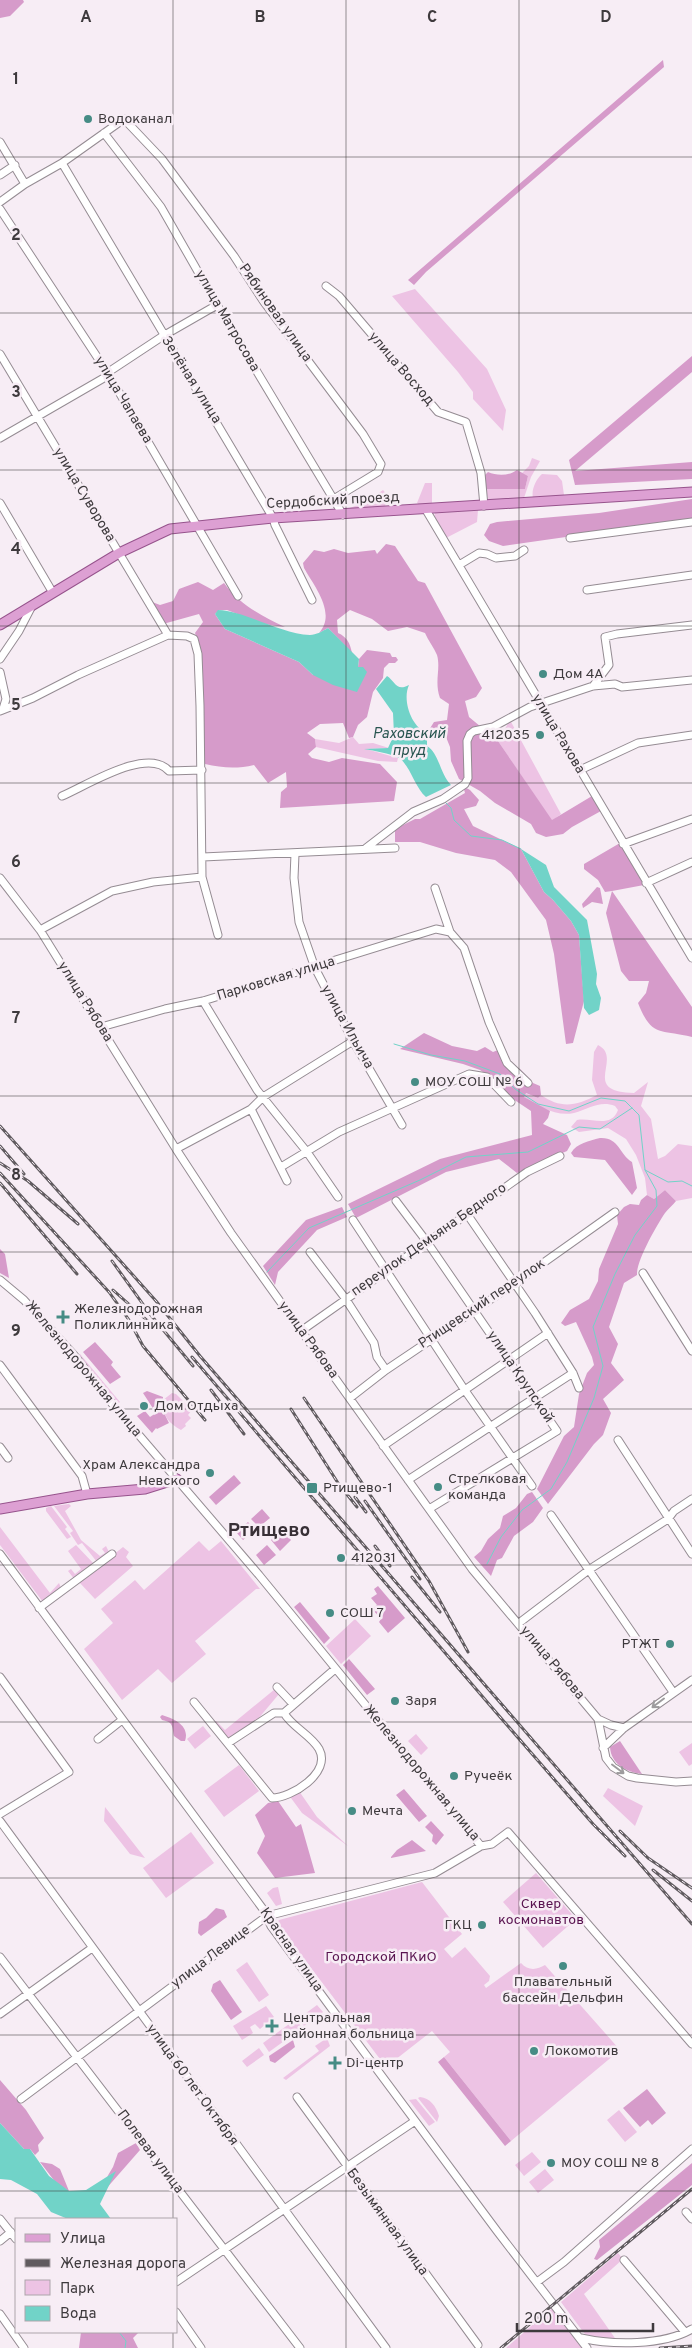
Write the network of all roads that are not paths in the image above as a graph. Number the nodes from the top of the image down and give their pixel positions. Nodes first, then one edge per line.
1 (104, 133) junction
2 (0, 142) edge
3 (62, 163) junction
4 (15, 165) junction
5 (0, 175) edge
6 (25, 184) junction
7 (0, 202) edge
8 (0, 209) edge
9 (326, 286) dead end
10 (217, 305) junction
11 (163, 336) junction
12 (0, 354) edge
13 (109, 375) junction
14 (37, 416) junction
15 (0, 438) edge
16 (692, 492) edge
17 (332, 500) junction
18 (0, 504) edge
19 (484, 506) junction
20 (426, 510) junction
21 (343, 515) junction
22 (273, 518) junction
23 (692, 522) edge
24 (196, 525) junction
25 (570, 538) dead end
26 (524, 550) dead end
27 (119, 553) junction
28 (459, 565) junction
29 (692, 575) edge
30 (588, 590) dead end
31 (53, 592) junction
32 (238, 596) dead end
33 (312, 600) dead end
34 (32, 605) junction
35 (0, 625) edge
36 (692, 625) edge
37 (168, 635) junction
38 (0, 658) edge
39 (0, 672) edge
40 (692, 680) edge
41 (593, 686) junction
42 (540, 705) junction
43 (2, 710) edge
44 (692, 735) edge
45 (202, 770) junction
46 (580, 770) junction
47 (62, 796) dead end
48 (692, 819) edge
49 (623, 844) junction
50 (366, 848) junction
51 (395, 848) dead end
52 (295, 854) junction
53 (203, 857) junction
54 (692, 862) edge
55 (202, 877) junction
56 (0, 878) edge
57 (646, 883) junction
58 (435, 888) dead end
59 (40, 930) junction
60 (450, 932) junction
61 (218, 935) dead end
62 (692, 942) edge
63 (684, 946) junction
64 (692, 958) edge
65 (315, 968) junction
66 (203, 1001) junction
67 (101, 1027) junction
68 (354, 1041) junction
69 (528, 1083) dead end
70 (263, 1097) junction
71 (511, 1102) dead end
72 (250, 1109) junction
73 (393, 1110) junction
74 (402, 1125) dead end
75 (176, 1150) junction
76 (307, 1152) junction
77 (560, 1156) dead end
78 (281, 1167) junction
79 (287, 1181) dead end
80 (338, 1197) dead end
81 (396, 1201) dead end
82 (615, 1212) dead end
83 (467, 1214) junction
84 (353, 1220) dead end
85 (427, 1242) junction
86 (310, 1252) dead end
87 (386, 1271) junction
88 (643, 1273) dead end
89 (0, 1280) edge
90 (515, 1283) junction
91 (346, 1298) junction
92 (474, 1310) junction
93 (301, 1331) junction
94 (548, 1333) junction
95 (430, 1339) junction
96 (692, 1351) edge
97 (508, 1360) junction
98 (0, 1365) edge
99 (386, 1370) junction
100 (573, 1373) junction
101 (579, 1388) dead end
102 (464, 1389) junction
103 (350, 1398) junction
104 (534, 1398) junction
105 (491, 1425) junction
106 (618, 1440) dead end
107 (383, 1446) junction
108 (0, 1447) edge
109 (8, 1458) dead end
110 (512, 1458) junction
111 (177, 1479) junction
112 (408, 1480) junction
113 (532, 1486) dead end
114 (87, 1494) junction
115 (692, 1499) edge
116 (0, 1509) edge
117 (429, 1509) junction
118 (551, 1515) dead end
119 (668, 1519) junction
120 (0, 1554) edge
121 (112, 1554) dead end
122 (692, 1554) edge
123 (590, 1570) junction
124 (40, 1608) junction
125 (518, 1624) junction
126 (335, 1669) junction
127 (0, 1677) edge
128 (692, 1680) edge
129 (278, 1687) dead end
130 (673, 1692) junction
131 (194, 1702) dead end
132 (293, 1704) junction
133 (284, 1713) junction
134 (598, 1719) junction
135 (122, 1720) junction
136 (624, 1728) junction
137 (98, 1739) dead end
138 (228, 1742) junction
139 (603, 1748) junction
140 (692, 1781) edge
141 (0, 1814) edge
142 (0, 1821) edge
143 (481, 1846) junction
144 (267, 1916) junction
145 (92, 1948) junction
146 (0, 1958) edge
147 (28, 1995) junction
148 (138, 2012) junction
149 (0, 2014) edge
150 (692, 2044) edge
151 (78, 2058) junction
152 (297, 2097) dead end
153 (21, 2099) dead end
154 (416, 2121) junction
155 (692, 2149) edge
156 (347, 2167) junction
157 (284, 2210) junction
158 (686, 2212) dead end
159 (0, 2219) edge
160 (692, 2219) edge
161 (11, 2232) junction
162 (15, 2238) edge
163 (0, 2241) edge
164 (225, 2251) junction
165 (624, 2260) dead end
166 (178, 2281) edge
167 (537, 2282) junction
168 (0, 2314) edge
169 (178, 2315) edge
170 (14, 2325) edge
171 (689, 2331) edge
172 (17, 2333) edge
173 (581, 2338) junction
174 (478, 2345) dead end
175 (24, 2348) edge
176 (201, 2348) edge
177 (300, 2348) edge
178 (386, 2348) edge
179 (587, 2348) edge

1 - 3 street
1 - 10 street, улица Матросова
1 - 17 street, Рябиновая улица
2 - 4 street
3 - 6 street
3 - 11 street, Зелёная улица
4 - 5 street
4 - 6 street
6 - 7 street
8 - 13 street, улица Чапаева
9 - 19 street, улица Восход
10 - 11 street
10 - 17 street, улица Матросова
11 - 13 street
11 - 22 street, Зелёная улица
12 - 14 street, улица Суворова
13 - 14 street
13 - 24 street, улица Чапаева
14 - 15 street
14 - 27 street, улица Суворова
16 - 19 main road, Сердобский проезд
17 - 21 street, улица Матросова
18 - 31 street
19 - 20 main road, Сердобский проезд
20 - 21 main road, Сердобский проезд
20 - 28 street, улица Рахова
21 - 22 main road, Сердобский проезд
22 - 24 main road, Сердобский проезд
22 - 33 street, Зелёная улица
23 - 25 street
24 - 27 main road, Сердобский проезд
24 - 32 street, улица Чапаева
26 - 28 street
27 - 31 main road, Сердобский проезд
27 - 37 street, улица Суворова
28 - 42 street, улица Рахова
29 - 30 street
31 - 34 main road, Сердобский проезд
34 - 35 main road, Сердобский проезд
34 - 38 street
36 - 41 street
37 - 43 street
37 - 45 street
39 - 43 street
40 - 41 street
41 - 42 street
42 - 46 street, улица Рахова
42 - 50 street
44 - 46 street
45 - 47 street
45 - 53 street
46 - 49 street, улица Рахова
48 - 49 street
49 - 57 street, улица Рахова
50 - 51 street
50 - 52 street
52 - 53 street
52 - 65 street, улица Ильича
53 - 55 street
54 - 57 street
55 - 59 street
55 - 61 street
56 - 59 street, улица Рябова
57 - 63 street, улица Рахова
58 - 60 street
59 - 67 street, улица Рябова
60 - 65 street, Парковская улица
60 - 69 street
62 - 63 street
63 - 64 street, улица Рахова
65 - 66 street, Парковская улица
65 - 68 street, улица Ильича
66 - 67 street, Парковская улица
66 - 70 street
67 - 75 street, улица Рябова
68 - 70 street
68 - 73 street, улица Ильича
70 - 72 street
70 - 76 street
71 - 73 street
72 - 75 street
72 - 78 street
73 - 74 street, улица Ильича
73 - 76 street
75 - 93 street, улица Рябова
76 - 78 street
76 - 80 street
77 - 83 street, переулок Демьяна Бедного
78 - 79 street
81 - 85 street, улица Крупской
82 - 90 street, Ртищевский переулок
83 - 85 street, переулок Демьяна Бедного
83 - 90 street
84 - 87 street
85 - 87 street, переулок Демьяна Бедного
85 - 92 street, улица Крупской
86 - 91 street
87 - 91 street, переулок Демьяна Бедного
87 - 95 street
88 - 96 street
89 - 111 street, Железнодорожная улица
90 - 92 street, Ртищевский переулок
90 - 94 street
91 - 93 street, переулок Демьяна Бедного
91 - 99 street
92 - 95 street, Ртищевский переулок
92 - 97 street, улица Крупской
93 - 103 street, улица Рябова
94 - 97 street
94 - 100 street
95 - 99 street, Ртищевский переулок
95 - 102 street
97 - 102 street
97 - 104 street, улица Крупской
98 - 114 street
99 - 103 street, Ртищевский переулок
100 - 101 street
100 - 104 street
102 - 105 street
102 - 107 street
103 - 107 street, улица Рябова
104 - 105 street
104 - 110 street, улица Крупской
105 - 110 street
105 - 112 street
106 - 119 street
107 - 112 street, улица Рябова
108 - 109 street
110 - 113 street
110 - 117 street
111 - 114 main road
111 - 126 street, Железнодорожная улица
112 - 117 street, улица Рябова
114 - 116 main road
115 - 119 street
117 - 125 street, улица Рябова
118 - 123 street
119 - 122 street
119 - 123 street
120 - 124 street, Красная улица
121 - 124 street
123 - 125 street
123 - 130 street
124 - 135 street, Красная улица
125 - 134 street, улица Рябова
126 - 132 street
126 - 143 street, Железнодорожная улица
127 - 141 street
128 - 130 street
129 - 132 street
130 -> 136 street
131 - 138 street
132 - 133 street
133 - 138 street
133 - 138 street
134 - 136 street
134 - 139 street
135 - 137 street
135 - 144 street, Красная улица
136 - 139 street
139 -> 140 street
142 - 145 street, улица 60 лет Октября
143 - 144 street, улица Левице
143 - 150 street, Железнодорожная улица
144 - 148 street, улица Левице
144 - 154 street, Красная улица
145 - 147 street
145 - 148 street, улица 60 лет Октября
146 - 147 street, Полевая улица
147 - 149 street
147 - 151 street, Полевая улица
148 - 151 street, улица Левице
148 - 157 street, улица 60 лет Октября
151 - 153 street, улица Левице
151 - 164 street, Полевая улица
152 - 156 street, Безымянная улица
154 - 156 street
154 - 167 street, Красная улица
155 - 167 street
156 - 157 street
156 - 174 street, Безымянная улица
157 - 164 street
157 - 178 street, улица 60 лет Октября
158 - 160 street
159 - 161 street
161 - 162 street
161 - 163 street
164 - 166 street
164 - 177 street, Полевая улица
165 - 171 street
167 - 173 street, Красная улица
168 - 170 street
169 - 176 street
171 - 173 street
172 - 175 street
173 - 179 street, Красная улица

